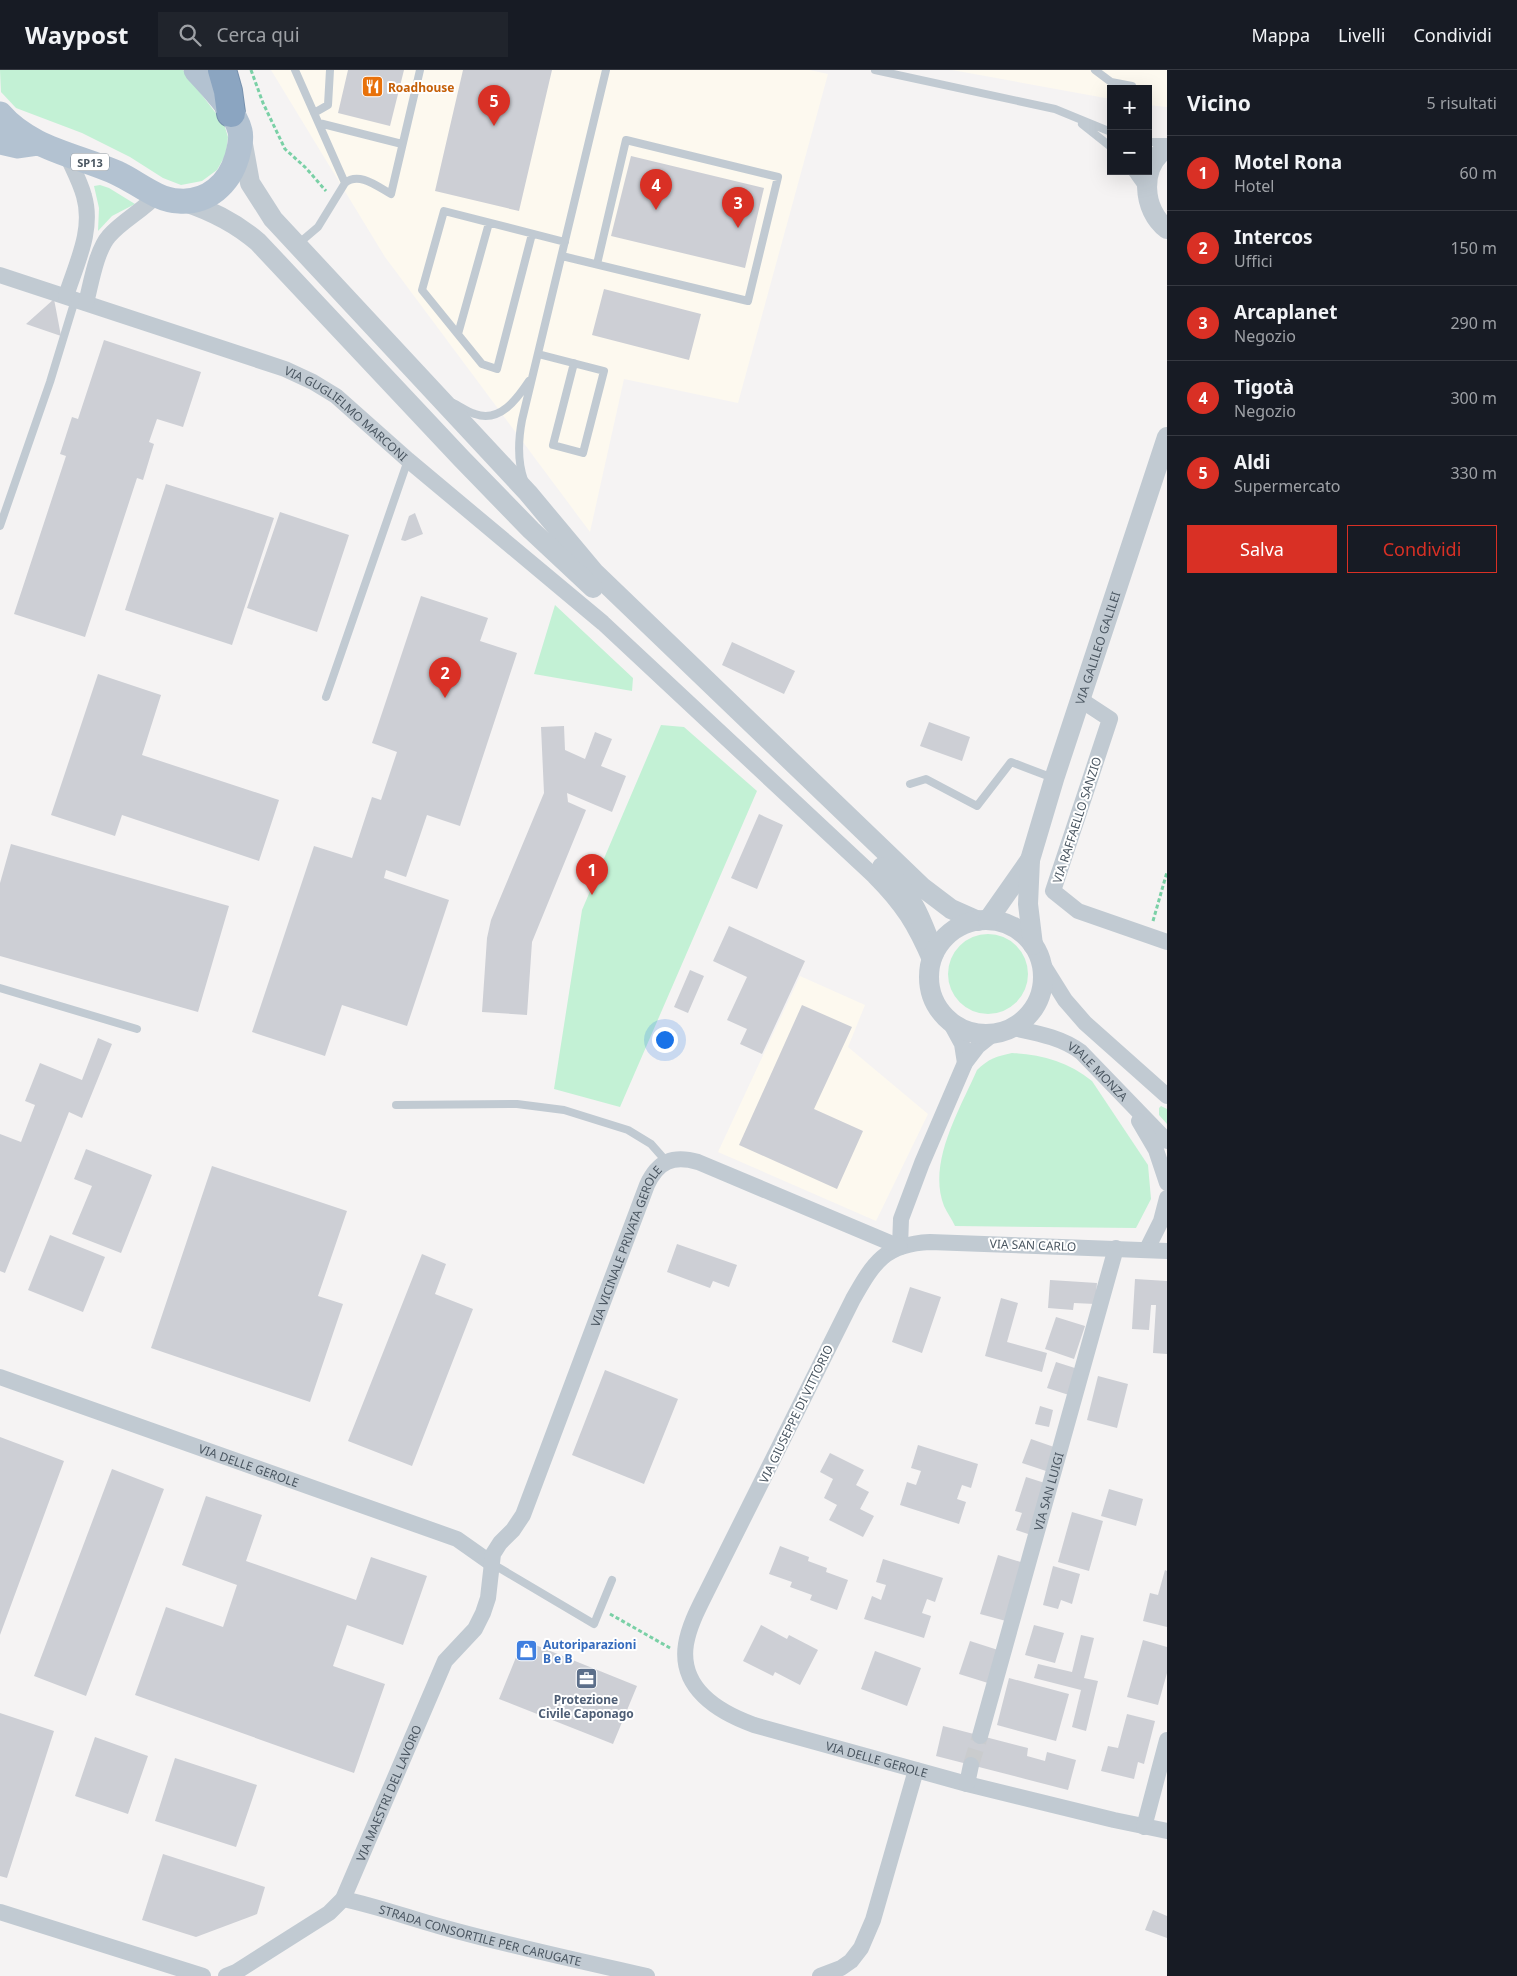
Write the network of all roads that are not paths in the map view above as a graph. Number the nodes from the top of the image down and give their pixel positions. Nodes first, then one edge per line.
1 (196, 70) edge
2 (222, 70) edge
3 (295, 70) edge
4 (330, 70) edge
5 (420, 70) edge
6 (606, 70) edge
7 (875, 70) edge
8 (1095, 70) edge
9 (1127, 85) edge
10 (314, 113) junction
11 (0, 114) edge
12 (1076, 119) junction
13 (235, 122) junction
14 (319, 123) junction
15 (1107, 131) edge
16 (0, 142) edge
17 (1152, 142) edge
18 (1167, 142) edge
19 (39, 143) junction
20 (402, 144) junction
21 (1107, 144) edge
22 (1167, 148) edge
23 (66, 153) junction
24 (1134, 175) edge
25 (345, 183) junction
26 (1147, 193) junction
27 (156, 195) junction
28 (185, 202) junction
29 (489, 223) junction
30 (1167, 229) edge
31 (532, 234) junction
32 (565, 242) junction
33 (297, 245) junction
34 (562, 256) junction
35 (597, 264) junction
36 (0, 274) edge
37 (76, 300) junction
38 (458, 334) junction
39 (538, 354) junction
40 (574, 363) junction
41 (533, 376) junction
42 (436, 393) junction
43 (1167, 437) edge
44 (408, 460) junction
45 (528, 493) junction
46 (0, 526) edge
47 (326, 697) dead end
48 (1081, 700) junction
49 (1054, 779) junction
50 (910, 784) dead end
51 (1030, 860) junction
52 (983, 921) junction
53 (1167, 942) edge
54 (1037, 952) junction
55 (932, 958) junction
56 (0, 988) edge
57 (950, 1022) junction
58 (1013, 1028) junction
59 (137, 1029) dead end
60 (993, 1034) junction
61 (965, 1063) junction
62 (1124, 1095) junction
63 (1167, 1096) edge
64 (396, 1105) dead end
65 (1167, 1141) edge
66 (666, 1162) junction
67 (1167, 1183) edge
68 (1167, 1198) edge
69 (900, 1247) junction
70 (1116, 1248) junction
71 (1148, 1249) junction
72 (1167, 1251) edge
73 (0, 1377) edge
74 (491, 1563) junction
75 (612, 1580) dead end
76 (706, 1593) joint
77 (980, 1736) tunnel mouth
78 (1167, 1740) edge
79 (972, 1765) tunnel mouth
80 (916, 1770) junction
81 (967, 1784) junction
82 (1144, 1827) junction
83 (1167, 1832) edge
84 (343, 1899) junction
85 (0, 1912) edge
86 (203, 1976) edge
87 (226, 1976) edge
88 (647, 1976) edge
89 (820, 1976) edge

1 - 13 main road
2 - 13 highway
3 - 10 lane
4 - 10 lane
5 - 20 lane
6 - 32 lane
7 - 12 lane
8 - 9 lane
10 - 14 lane
11 - 19 main road, SP13
12 - 15 lane
12 - 21 lane
13 - 28 main road, SP13
13 - 33 street
14 - 20 lane
14 - 25 lane
16 - 19 main road
17 - 18 lane
19 - 23 main road, SP13
20 - 25 lane
22 - 26 street
23 - 27 main road, SP13
23 - 37 street
24 - 26 lane
25 - 33 lane
26 - 30 street
27 - 28 main road, SP13
27 - 37 street
28 - 55 street, SP13
29 - 31 lane
29 - 38 lane
29 - 38 lane
31 - 32 lane
31 - 38 lane
32 - 34 lane
33 - 42 street
34 - 35 lane
34 - 39 lane
35 - 35 lane
36 - 37 street, VIA GUGLIELMO MARCONI
37 - 44 street, VIA GUGLIELMO MARCONI
37 - 46 lane
39 - 40 lane
39 - 41 lane
40 - 40 lane
41 - 42 lane
41 - 45 lane
42 - 45 street
43 - 48 street, VIA GALILEO GALILEI
44 - 47 lane, VIA GUGLIELMO MARCONI
44 - 55 street
45 - 52 street
48 - 49 street, VIA GALILEO GALILEI
48 - 53 street, VIA RAFFAELLO SANZIO
49 - 50 lane
49 - 51 street, VIA GALILEO GALILEI
51 - 52 street, VIA GALILEO GALILEI
51 - 54 street, VIA GALILEO GALILEI
52 - 54 street
52 - 55 street
54 - 58 street
54 - 63 street
55 - 57 street
56 - 59 lane
57 - 60 street
57 - 61 street
58 - 60 street
58 - 62 street, VIALE MONZA
60 - 61 street
61 - 69 street
62 - 65 street, VIALE MONZA
62 - 67 street
64 - 66 lane
66 - 69 street, VIA VICINALE PRIVATA GEROLE
66 - 74 street, VIA VICINALE PRIVATA GEROLE
68 - 71 street
69 - 70 street, VIA SAN CARLO
69 - 76 street, VIA GIUSEPPE DI VITTORIO
70 - 71 street, VIA SAN CARLO
70 - 77 street, VIA SAN LUIGI
71 - 72 street, VIA SAN CARLO
73 - 74 street, VIA DELLE GEROLE
74 - 75 lane
74 - 84 street, VIA MAESTRI DEL LAVORO
76 - 80 street, VIA DELLE GEROLE
78 - 82 street
79 - 81 street
80 - 81 street, VIA DELLE GEROLE
80 - 89 street
81 - 82 street, VIA DELLE GEROLE
82 - 83 street, VIA DELLE GEROLE
84 - 87 street, VIA MAESTRI DEL LAVORO
84 - 88 street, STRADA CONSORTILE PER CARUGATE
85 - 86 street

